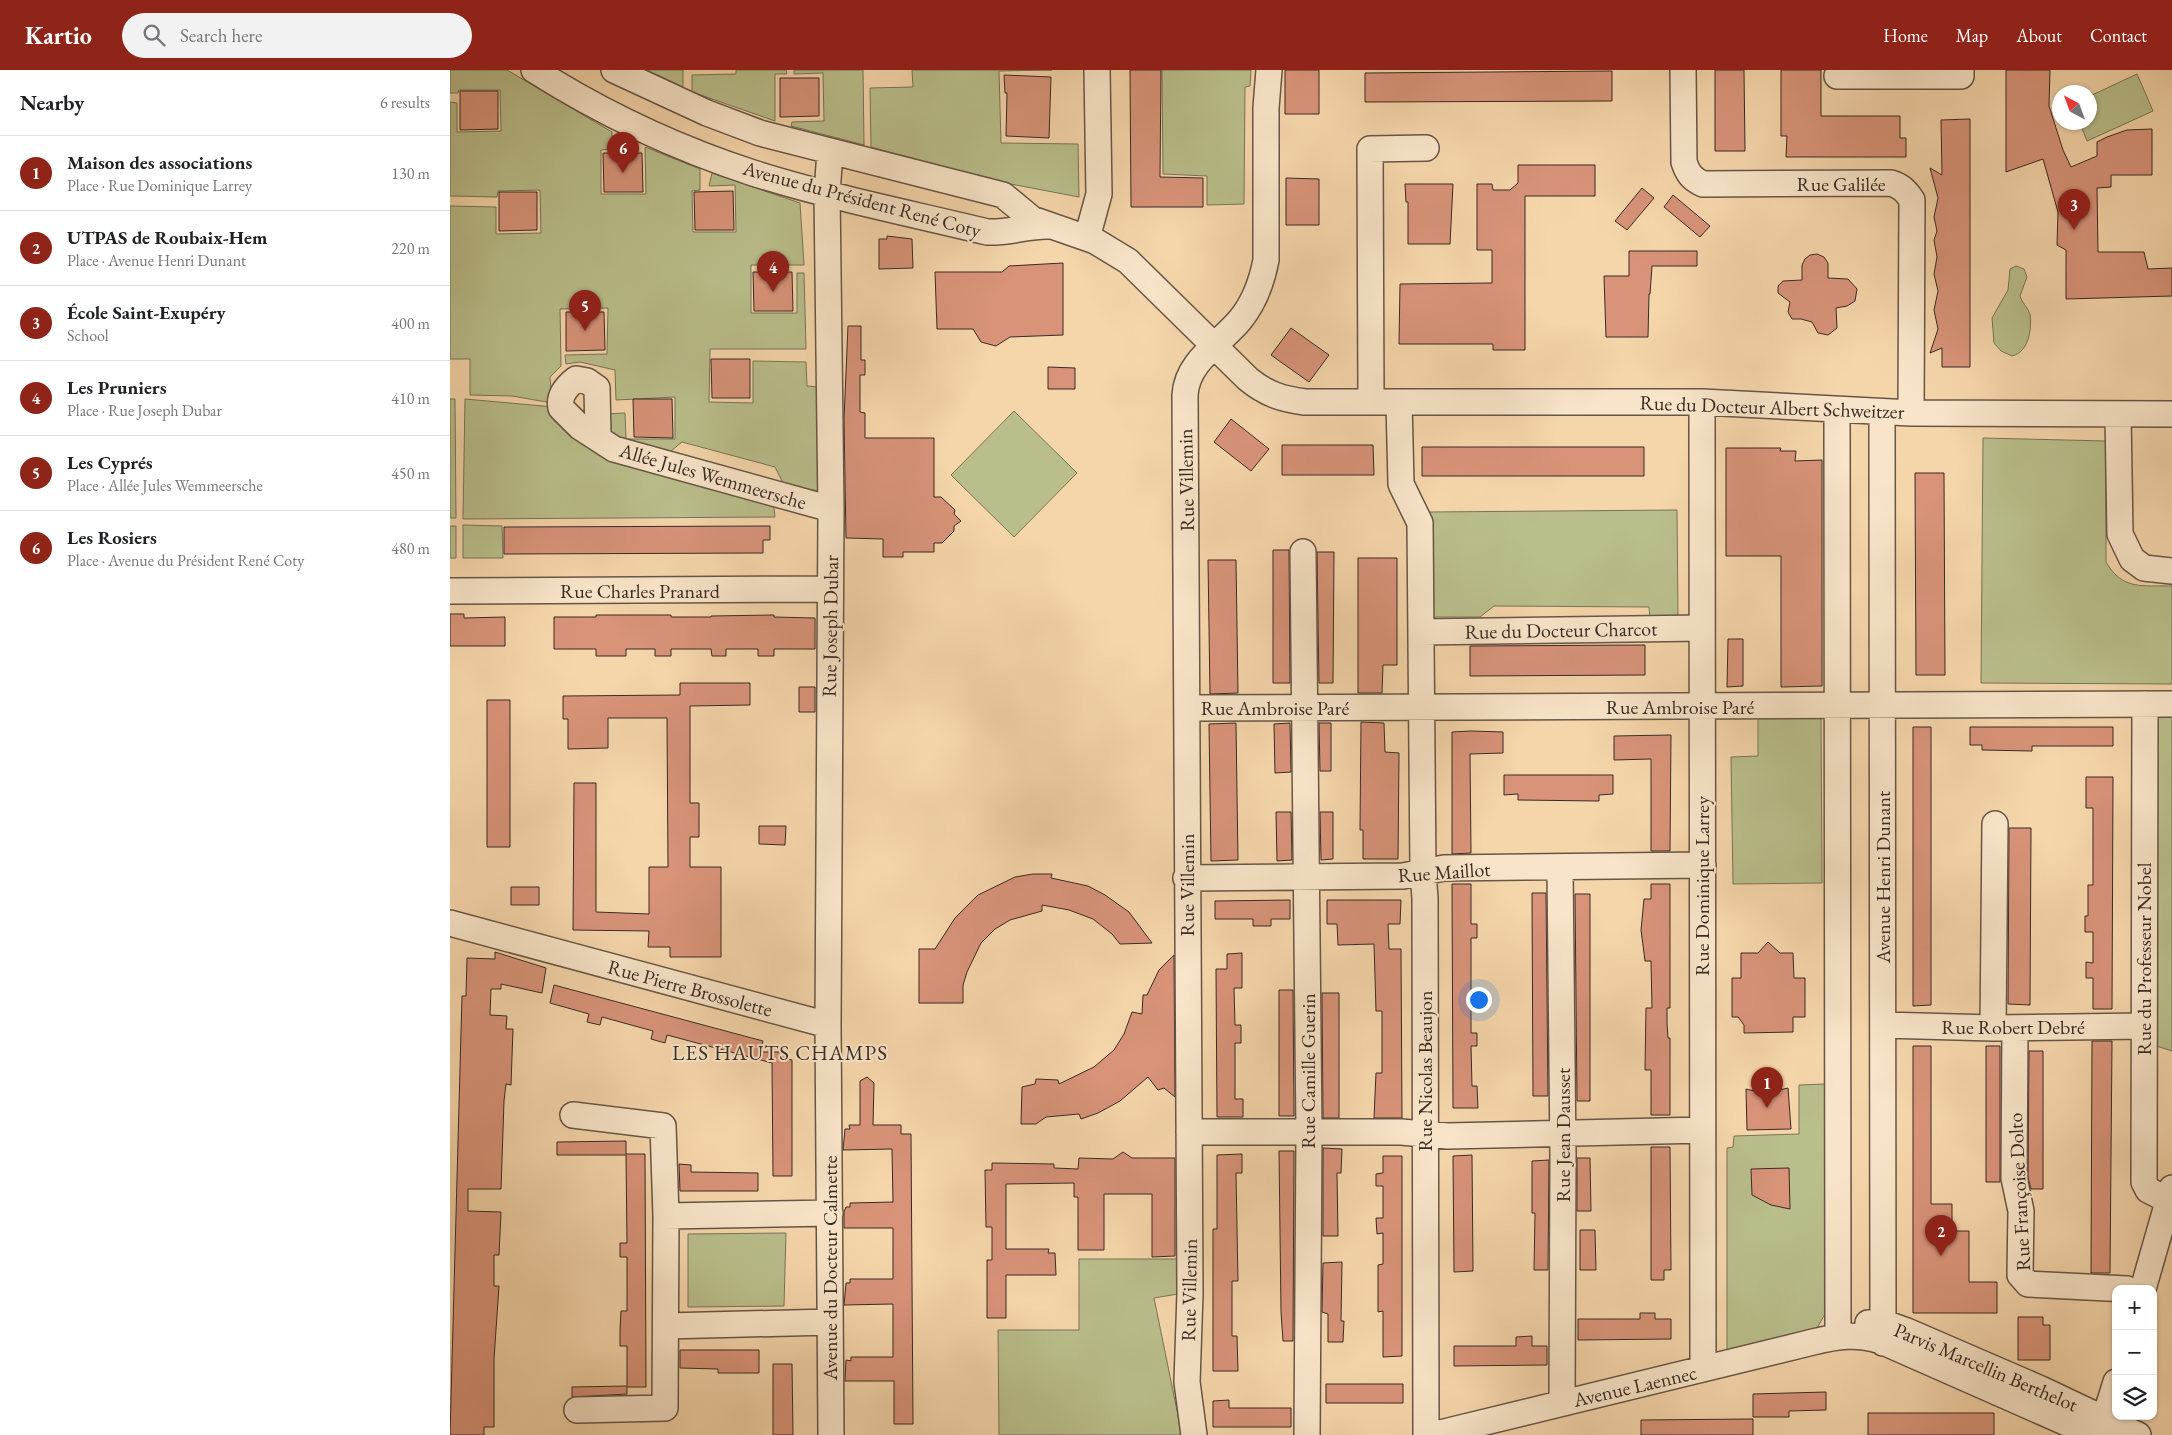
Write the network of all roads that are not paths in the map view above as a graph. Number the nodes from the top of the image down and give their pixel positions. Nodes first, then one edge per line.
1 (534, 70) edge
2 (614, 70) edge
3 (1097, 70) edge
4 (1268, 70) edge
5 (1684, 70) edge
6 (1961, 70) edge
7 (1837, 76) dead end
8 (1426, 148) dead end
9 (830, 152) junction
10 (827, 193) junction
11 (1047, 226) junction
12 (1087, 238) junction
13 (1215, 346) junction
14 (1371, 402) junction
15 (1399, 402) junction
16 (1702, 402) junction
17 (1837, 410) junction
18 (1882, 412) junction
19 (1911, 413) junction
20 (2118, 414) junction
21 (2172, 414) edge
22 (598, 437) dead end
23 (831, 509) junction
24 (1303, 552) dead end
25 (2172, 571) edge
26 (829, 589) junction
27 (450, 591) edge
28 (1702, 628) junction
29 (1421, 632) junction
30 (2145, 704) junction
31 (2172, 704) edge
32 (1836, 706) junction
33 (1882, 706) junction
34 (1422, 707) junction
35 (1702, 707) junction
36 (1188, 708) junction
37 (1305, 708) junction
38 (1994, 824) dead end
39 (1703, 865) junction
40 (1560, 868) junction
41 (1423, 873) junction
42 (1306, 876) junction
43 (1186, 878) junction
44 (450, 923) edge
45 (450, 930) edge
46 (828, 1025) junction
47 (1883, 1026) junction
48 (2144, 1026) junction
49 (2004, 1028) junction
50 (830, 1101) joint
51 (573, 1116) dead end
52 (1702, 1130) junction
53 (1189, 1132) junction
54 (1309, 1132) junction
55 (1563, 1132) junction
56 (1425, 1134) junction
57 (2170, 1194) edge
58 (830, 1213) junction
59 (666, 1216) junction
60 (2144, 1285) edge
61 (2112, 1288) edge
62 (830, 1322) junction
63 (666, 1326) junction
64 (1876, 1334) junction
65 (1838, 1336) junction
66 (1703, 1369) junction
67 (2112, 1393) edge
68 (1562, 1403) junction
69 (577, 1410) dead end
70 (1495, 1428) edge
71 (2099, 1429) edge
72 (831, 1435) edge
73 (1194, 1435) edge
74 (1307, 1435) edge
75 (1426, 1435) edge
76 (1432, 1435) edge
77 (2138, 1435) edge

1 - 10 street, Avenue du Président René Coty
2 - 9 street, Avenue du Président René Coty
3 - 12 street
4 - 13 street, Rue Villemin
5 - 19 street, Rue Galilée
6 - 7 street
8 - 14 street
9 - 10 street, Rue Joseph Dubar
9 - 11 street, Avenue du Président René Coty
10 - 11 street, Avenue du Président René Coty
10 - 23 street, Rue Joseph Dubar
11 - 12 street, Rue du Docteur Albert Schweitzer
12 - 13 street, Rue du Docteur Albert Schweitzer
13 - 14 street, Rue du Docteur Albert Schweitzer
13 - 36 street, Rue Villemin
14 - 15 street, Rue du Docteur Albert Schweitzer
15 - 16 street, Rue du Docteur Albert Schweitzer
15 - 29 street
16 - 17 street, Rue du Docteur Albert Schweitzer
16 - 28 street, Rue Dominique Larrey
17 - 18 street, Rue du Docteur Albert Schweitzer
17 - 32 street
18 - 19 street, Rue du Docteur Albert Schweitzer
18 - 33 street, Avenue Henri Dunant
19 - 20 street, Rue du Docteur Albert Schweitzer
20 - 21 street, Rue du Docteur Albert Schweitzer
20 - 25 street
22 - 23 street, Allée Jules Wemmeersche
23 - 26 street, Rue Joseph Dubar
24 - 37 street, Rue Camille Guerin
26 - 27 street, Rue Charles Pranard
26 - 46 street, Rue Joseph Dubar
28 - 29 street, Rue du Docteur Charcot
28 - 35 street, Rue Dominique Larrey
29 - 34 street
30 - 31 street, Rue Ambroise Paré
30 - 33 street, Rue Ambroise Paré
30 - 48 street, Rue du Professeur Nobel
32 - 33 street, Rue Ambroise Paré
32 - 35 street, Rue Ambroise Paré
32 - 65 street
33 - 47 street, Avenue Henri Dunant
34 - 35 street, Rue Ambroise Paré
34 - 37 street, Rue Ambroise Paré
34 - 41 street, Rue Nicolas Beaujon
35 - 39 street, Rue Dominique Larrey
36 - 37 street, Rue Ambroise Paré
36 - 43 street, Rue Villemin
37 - 42 street, Rue Camille Guerin
38 - 49 street, Rue Françoise Dolto
39 - 40 street, Rue Maillot
39 - 52 street, Rue Dominique Larrey
40 - 41 street, Rue Maillot
40 - 55 street, Rue Jean Dausset
41 - 42 street, Rue Maillot
41 - 56 street, Rue Nicolas Beaujon
42 - 43 street, Rue Maillot
42 - 54 street, Rue Camille Guerin
43 - 53 street, Rue Villemin
44 - 45 street
44 - 46 street, Rue Pierre Brossolette
46 - 50 street, Rue Joseph Dubar
47 - 49 street, Rue Robert Debré
47 - 64 street, Avenue Henri Dunant
48 - 49 street, Rue Robert Debré
48 - 57 street, Rue du Professeur Nobel
49 - 61 street, Rue Françoise Dolto
50 - 58 street, Avenue du Docteur Calmette
51 - 59 street
52 - 55 street
52 - 66 street, Rue Dominique Larrey
53 - 54 street
53 - 73 street, Rue Villemin
54 - 56 street
54 - 74 street, Rue Camille Guerin
55 - 56 street
55 - 68 street, Rue Jean Dausset
56 - 75 street, Rue Nicolas Beaujon
57 - 60 street
58 - 59 street
58 - 62 street, Avenue du Docteur Calmette
59 - 63 street
62 - 63 street
62 - 72 street, Avenue du Docteur Calmette
63 - 69 street
64 - 65 street, Avenue Laennec
64 - 71 street, Parvis Marcellin Berthelot
65 - 66 street, Avenue Laennec
66 - 68 street, Avenue Laennec
67 - 71 street
68 - 70 street, Avenue Laennec
70 - 76 street, Avenue Laennec
71 - 77 street, Parvis Marcellin Berthelot

